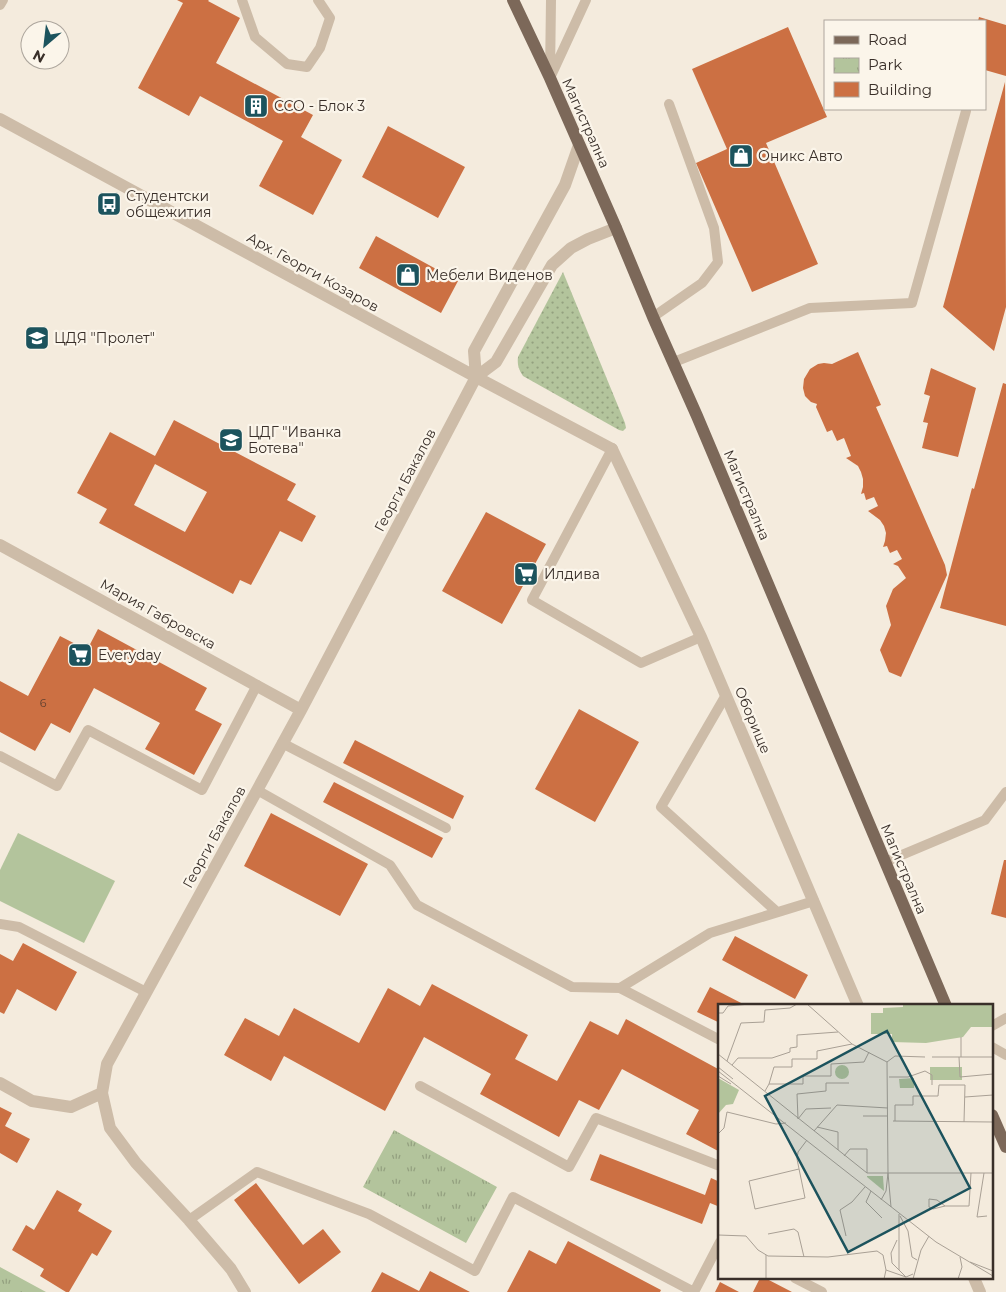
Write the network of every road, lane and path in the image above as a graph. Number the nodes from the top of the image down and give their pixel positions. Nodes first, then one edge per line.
1 (3, 0) edge
2 (242, 0) edge
3 (318, 0) edge
4 (513, 0) edge
5 (551, 0) edge
6 (586, 0) edge
7 (0, 5) edge
8 (550, 78) junction
9 (669, 104) dead end
10 (966, 111) dead end
11 (0, 119) edge
12 (579, 144) junction
13 (616, 228) junction
14 (653, 317) junction
15 (674, 362) junction
16 (476, 377) junction
17 (612, 449) junction
18 (0, 545) edge
19 (701, 637) junction
20 (256, 685) junction
21 (726, 695) junction
22 (301, 710) junction
23 (282, 743) junction
24 (0, 756) edge
25 (257, 790) junction
26 (1006, 792) edge
27 (446, 828) dead end
28 (885, 862) junction
29 (814, 901) junction
30 (777, 912) junction
31 (0, 924) edge
32 (620, 988) junction
33 (146, 992) junction
34 (857, 1004) edge
35 (945, 1004) edge
36 (1006, 1018) edge
37 (994, 1025) edge
38 (718, 1039) edge
39 (994, 1048) edge
40 (1006, 1055) edge
41 (0, 1084) edge
42 (420, 1086) dead end
43 (102, 1093) junction
44 (994, 1119) edge
45 (1005, 1141) edge
46 (718, 1165) edge
47 (189, 1220) junction
48 (718, 1246) edge
49 (799, 1280) edge
50 (975, 1280) edge
51 (245, 1292) edge
52 (822, 1292) edge
53 (980, 1292) edge

1 - 7 lane
2 - 3 lane
4 - 8 main road, Магистрална
5 - 8 lane
6 - 8 lane
8 - 12 main road, Магистрална
9 - 14 lane
10 - 15 lane
11 - 16 street, Арх. Георги Козаров
12 - 13 main road, Магистрална
12 - 16 street
13 - 14 main road, Магистрална
13 - 16 street, Георги Бакалов
14 - 15 main road, Магистрална
15 - 28 main road, Магистрална
16 - 17 street, Арх. Георги Козаров
16 - 22 street, Георги Бакалов
17 - 19 street, Оборище
17 - 19 lane
18 - 20 street, Мария Габровска
19 - 21 street, Оборище
20 - 22 street, Мария Габровска
20 - 24 lane
21 - 29 street, Оборище
21 - 30 lane
22 - 23 street, Георги Бакалов
23 - 25 street, Георги Бакалов
23 - 27 lane
25 - 32 lane
25 - 33 street, Георги Бакалов
26 - 28 lane
28 - 35 main road, Магистрална
29 - 30 lane
29 - 34 street, Оборище
30 - 32 lane
31 - 33 lane
32 - 38 lane
33 - 43 street, Георги Бакалов
36 - 37 lane
39 - 40 lane
41 - 43 street
42 - 46 lane
43 - 47 street, Георги Бакалов
44 - 45 main road
47 - 48 lane
47 - 51 street, Георги Бакалов
49 - 52 lane
50 - 53 street

